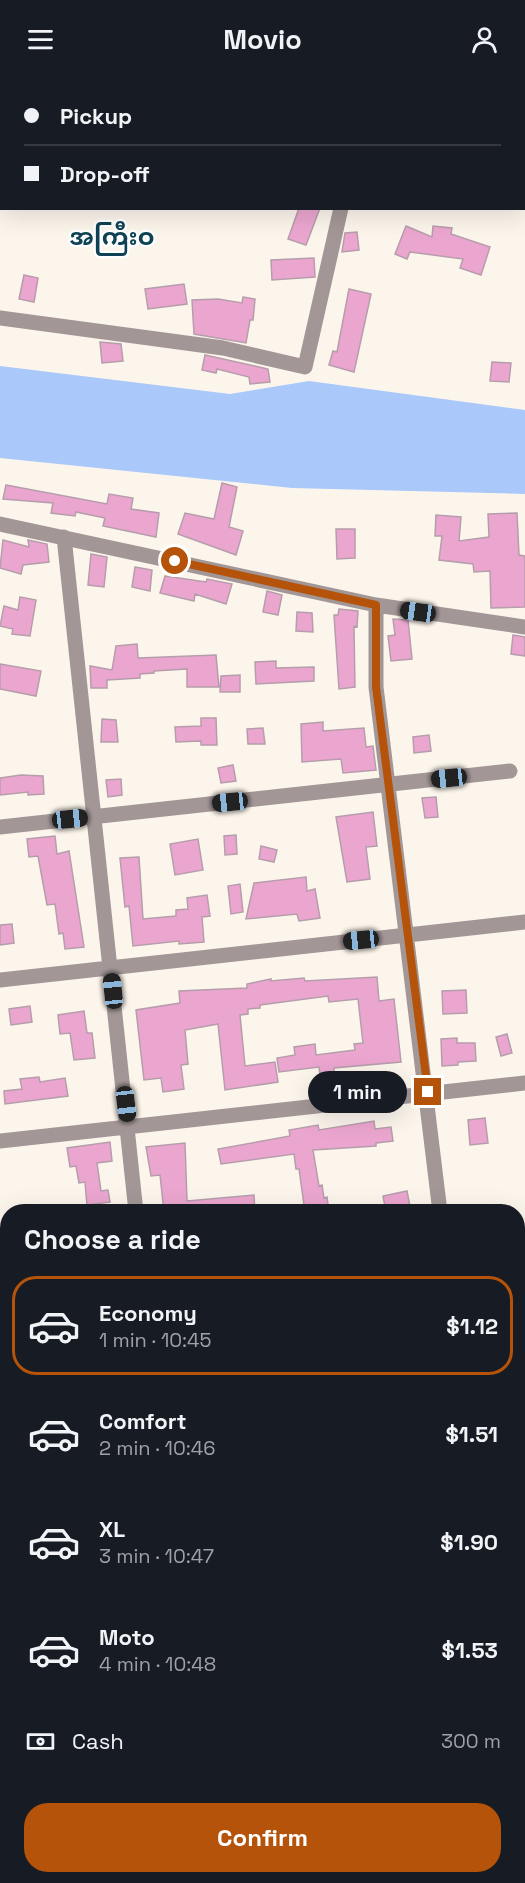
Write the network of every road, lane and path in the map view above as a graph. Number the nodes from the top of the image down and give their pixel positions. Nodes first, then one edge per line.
1 (341, 210) edge
2 (0, 318) edge
3 (0, 524) edge
4 (64, 537) junction
5 (376, 605) junction
6 (525, 627) edge
7 (510, 771) dead end
8 (388, 784) junction
9 (94, 817) junction
10 (0, 827) edge
11 (525, 922) edge
12 (407, 935) junction
13 (110, 968) junction
14 (0, 980) edge
15 (525, 1083) edge
16 (426, 1092) junction
17 (129, 1127) junction
18 (0, 1141) edge
19 (135, 1204) edge
20 (439, 1204) edge

1 - 2 street
3 - 4 street
4 - 5 street
4 - 9 street
5 - 6 street
5 - 8 street
7 - 8 street
8 - 9 street
8 - 12 street
9 - 10 street
9 - 13 street
11 - 12 street
12 - 13 street
12 - 16 street
13 - 14 street
13 - 17 street
15 - 16 street
16 - 17 street
16 - 20 street
17 - 18 street
17 - 19 street

